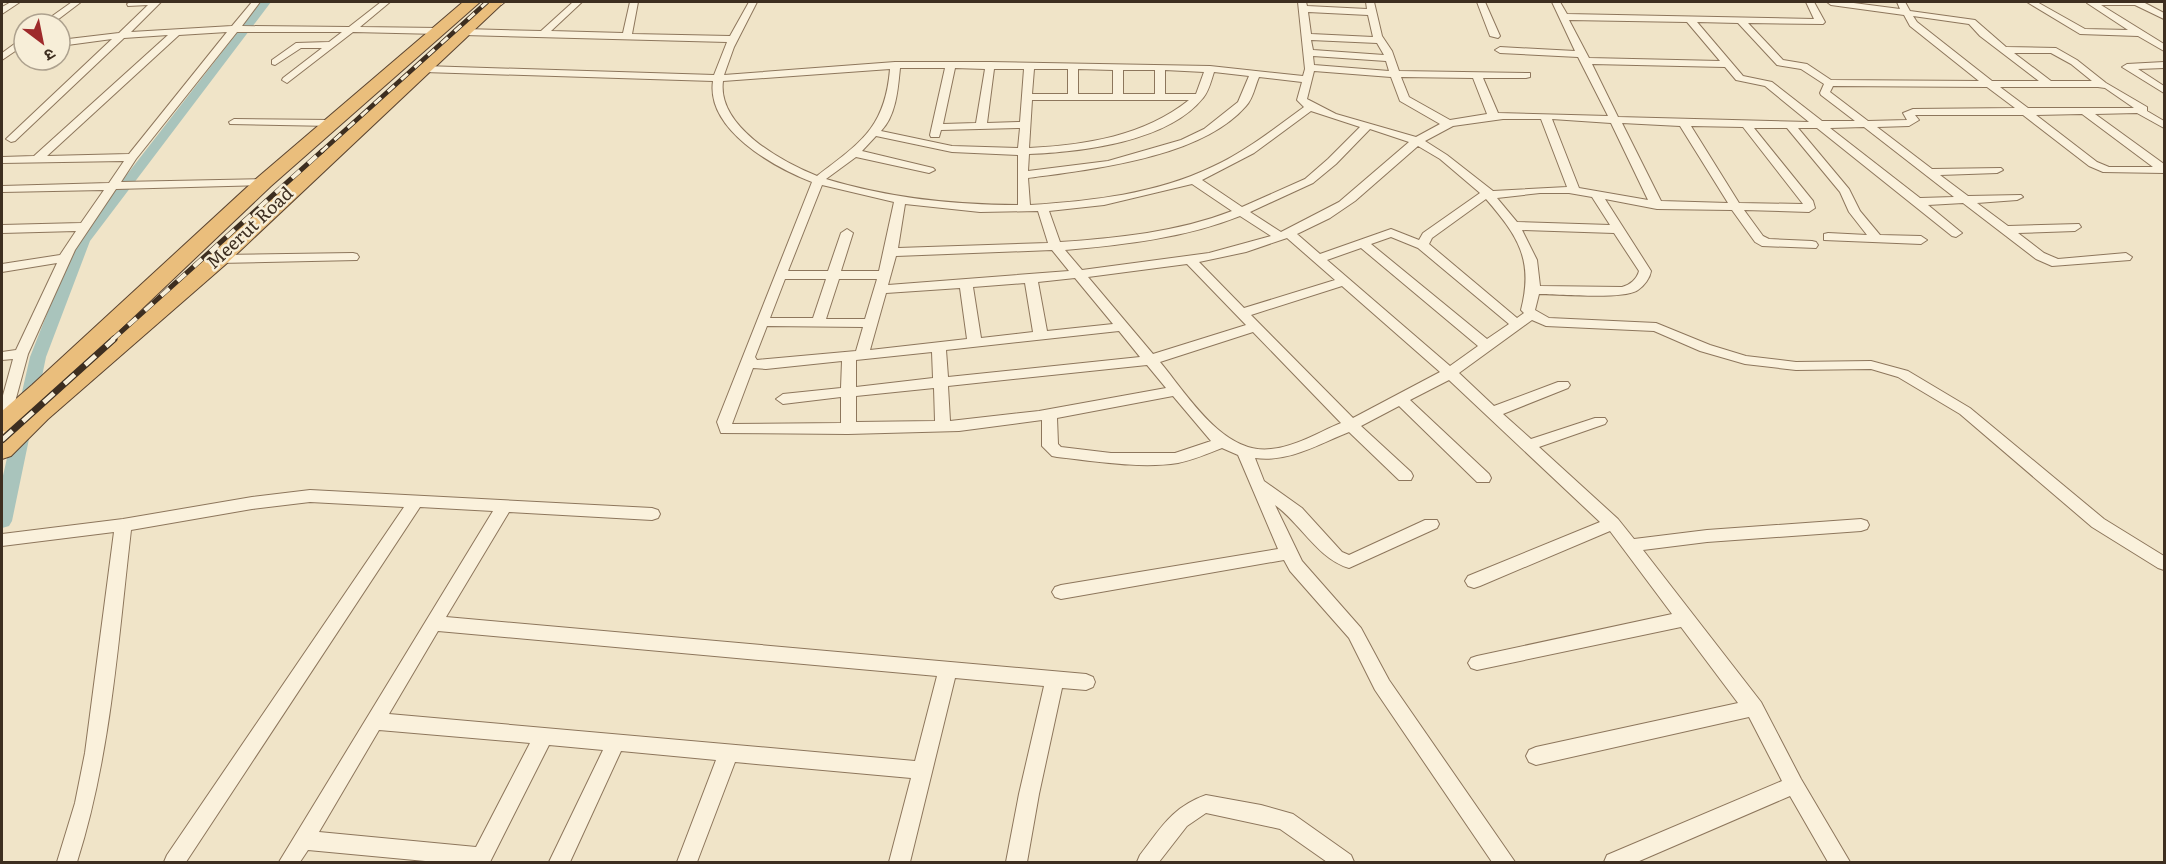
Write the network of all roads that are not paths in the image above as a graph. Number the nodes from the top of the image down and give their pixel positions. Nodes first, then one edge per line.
1 (16, 2) edge
2 (77, 2) edge
3 (157, 2) edge
4 (256, 2) edge
5 (386, 2) edge
6 (472, 2) edge
7 (498, 2) edge
8 (578, 2) edge
9 (634, 2) edge
10 (753, 2) edge
11 (1481, 2) edge
12 (1556, 2) edge
13 (1810, 2) edge
14 (1831, 2) edge
15 (1901, 2) edge
16 (2031, 2) edge
17 (2088, 2) edge
18 (2138, 2) edge
19 (131, 4) dead end
20 (1303, 5) edge
21 (1371, 7) edge
22 (2, 11) edge
23 (63, 12) edge
24 (1907, 13) junction
25 (2164, 16) edge
26 (1565, 17) junction
27 (1689, 19) junction
28 (1740, 20) junction
29 (352, 28) junction
30 (238, 29) junction
31 (439, 30) junction
32 (177, 32) junction
33 (464, 32) junction
34 (2138, 33) junction
35 (543, 34) junction
36 (122, 35) junction
37 (627, 36) junction
38 (1495, 36) dead end
39 (1306, 38) junction
40 (735, 39) junction
41 (1379, 39) junction
42 (72, 41) edge
43 (332, 45) junction
44 (2164, 48) edge
45 (1500, 50) dead end
46 (2006, 51) junction
47 (1308, 53) junction
48 (1388, 58) junction
49 (1585, 58) junction
50 (275, 62) dead end
51 (1727, 64) junction
52 (895, 65) junction
53 (951, 65) junction
54 (990, 65) junction
55 (1029, 66) junction
56 (1073, 66) junction
57 (1118, 66) junction
58 (2163, 66) edge
59 (1160, 67) junction
60 (424, 69) junction
61 (1210, 69) junction
62 (1255, 74) junction
63 (1309, 74) junction
64 (1394, 74) junction
65 (1478, 74) junction
66 (1526, 75) dead end
67 (719, 78) junction
68 (287, 81) dead end
69 (1988, 82) junction
70 (1829, 83) junction
71 (2048, 83) junction
72 (2102, 84) junction
73 (2164, 90) edge
74 (1027, 97) junction
75 (1073, 97) junction
76 (1118, 97) junction
77 (1160, 97) junction
78 (1198, 98) junction
79 (1310, 107) junction
80 (2025, 111) junction
81 (2084, 111) junction
82 (2140, 111) junction
83 (1494, 117) junction
84 (1546, 118) junction
85 (1615, 120) junction
86 (234, 122) dead end
87 (332, 123) junction
88 (1684, 123) junction
89 (1449, 124) junction
90 (1867, 124) junction
91 (981, 125) junction
92 (1025, 125) junction
93 (1368, 125) junction
94 (1822, 125) junction
95 (2164, 125) edge
96 (1747, 126) junction
97 (1791, 126) junction
98 (937, 127) junction
99 (875, 133) junction
100 (10, 139) dead end
101 (1416, 141) junction
102 (932, 146) junction
103 (1024, 152) junction
104 (854, 153) junction
105 (132, 157) junction
106 (2, 160) edge
107 (36, 160) junction
108 (2164, 169) edge
109 (929, 170) dead end
110 (1997, 170) dead end
111 (1930, 172) junction
112 (1022, 175) junction
113 (1193, 179) junction
114 (818, 180) junction
115 (264, 182) junction
116 (113, 187) junction
117 (2, 189) edge
118 (1574, 190) junction
119 (1489, 193) junction
120 (1596, 195) junction
121 (2017, 197) dead end
122 (1967, 200) junction
123 (900, 201) junction
124 (1918, 202) junction
125 (1658, 205) junction
126 (1042, 207) junction
127 (1736, 207) junction
128 (1024, 208) junction
129 (1244, 212) junction
130 (1514, 226) junction
131 (84, 227) junction
132 (2075, 227) dead end
133 (2, 229) edge
134 (1618, 229) junction
135 (2006, 230) junction
136 (847, 233) dead end
137 (1956, 233) dead end
138 (1284, 235) junction
139 (1828, 237) dead end
140 (1877, 239) junction
141 (1921, 240) dead end
142 (1362, 243) junction
143 (1422, 245) junction
144 (1812, 245) dead end
145 (1055, 246) junction
146 (891, 252) junction
147 (353, 257) dead end
148 (2126, 257) dead end
149 (65, 258) junction
150 (218, 259) junction
151 (1318, 259) junction
152 (1190, 260) junction
153 (2, 268) edge
154 (1078, 274) junction
155 (781, 275) junction
156 (832, 275) junction
157 (885, 275) junction
158 (1031, 278) junction
159 (1342, 282) junction
160 (966, 284) junction
161 (881, 289) junction
162 (1533, 290) junction
163 (1242, 313) junction
164 (1531, 314) junction
165 (762, 322) junction
166 (818, 322) junction
167 (871, 323) junction
168 (1517, 324) junction
169 (1123, 327) junction
170 (1255, 327) junction
171 (1041, 337) junction
172 (975, 344) junction
173 (1487, 346) junction
174 (939, 348) junction
175 (21, 354) junction
176 (2, 356) edge
177 (855, 356) junction
178 (1150, 360) junction
179 (749, 361) junction
180 (1450, 373) junction
181 (941, 382) junction
182 (1563, 385) dead end
183 (1176, 391) junction
184 (848, 392) junction
185 (783, 399) dead end
186 (1401, 399) junction
187 (1493, 412) junction
188 (1049, 414) junction
189 (1600, 421) dead end
190 (1351, 425) junction
191 (943, 426) junction
192 (848, 429) junction
193 (9, 431) edge
194 (1222, 442) junction
195 (1527, 446) junction
196 (1244, 452) junction
197 (1405, 476) dead end
198 (1483, 478) dead end
199 (1258, 484) junction
200 (417, 501) junction
201 (505, 505) junction
202 (652, 514) dead end
203 (1612, 523) junction
204 (1431, 524) dead end
205 (123, 525) junction
206 (1861, 525) dead end
207 (4, 540) edge
208 (1632, 546) junction
209 (1288, 553) junction
210 (2164, 564) edge
211 (1474, 582) dead end
212 (1061, 592) dead end
213 (1684, 619) junction
214 (432, 623) junction
215 (1477, 663) dead end
216 (948, 669) junction
217 (1055, 679) junction
218 (1086, 682) dead end
219 (1754, 708) junction
220 (375, 721) junction
221 (544, 736) junction
222 (616, 742) junction
223 (729, 752) junction
224 (1536, 756) dead end
225 (923, 770) junction
226 (1794, 785) junction
227 (302, 840) junction
228 (480, 860) edge
229 (67, 862) edge
230 (174, 862) edge
231 (289, 862) edge
232 (560, 862) edge
233 (687, 862) edge
234 (900, 862) edge
235 (1017, 862) edge
236 (1147, 862) edge
237 (1344, 862) edge
238 (1504, 862) edge
239 (1614, 862) edge
240 (1839, 862) edge

1 - 22 street
2 - 23 street
3 - 19 street
3 - 36 street
4 - 30 street
5 - 29 street
6 - 31 highway, Meerut Road
7 - 33 highway, Meerut Road
8 - 35 street
9 - 37 street
10 - 40 street
11 - 38 street
12 - 26 street
13 - 28 street
14 - 24 street
15 - 24 street
16 - 34 street
17 - 18 street
17 - 34 street
18 - 25 street
20 - 21 street
20 - 39 street
21 - 41 street
24 - 46 street
24 - 69 street
26 - 27 street
26 - 49 street
27 - 28 street
27 - 51 street
28 - 70 street
29 - 30 street
29 - 31 street
29 - 43 street
30 - 32 street
30 - 105 street
31 - 87 highway, Meerut Road
32 - 36 street
32 - 107 street
33 - 35 street
33 - 60 highway, Meerut Road
34 - 44 street
35 - 37 street
36 - 42 street
36 - 100 street
37 - 40 street
39 - 41 street
39 - 47 street
40 - 67 street
41 - 48 street
43 - 50 street
43 - 68 street
45 - 49 street
46 - 71 street
46 - 72 street
47 - 48 street
47 - 63 street
48 - 64 street
49 - 51 street
49 - 85 street
51 - 94 street
52 - 53 street
52 - 67 street
52 - 99 street
53 - 54 street
53 - 98 street
54 - 55 street
54 - 91 street
55 - 56 street
55 - 74 street
56 - 57 street
56 - 75 street
57 - 59 street
57 - 76 street
58 - 73 street
59 - 61 street
59 - 77 street
60 - 67 street
60 - 150 highway, Meerut Road
61 - 62 street
61 - 78 street
62 - 63 street
62 - 112 street
63 - 64 street
63 - 79 street
64 - 65 street
64 - 89 street
65 - 66 street
65 - 83 street
67 - 114 street
69 - 70 street
69 - 71 street
69 - 80 street
70 - 90 street
71 - 72 street
72 - 82 street
74 - 75 street
74 - 92 street
75 - 76 street
76 - 77 street
77 - 78 street
78 - 103 street
79 - 93 street
79 - 113 street
80 - 81 street
80 - 90 street
80 - 108 street
81 - 82 street
81 - 108 street
82 - 95 street
83 - 84 street
83 - 89 street
84 - 85 street
84 - 118 street
85 - 88 street
85 - 125 street
86 - 87 street
87 - 115 highway, Meerut Road
88 - 96 street
88 - 127 street
89 - 101 street
90 - 94 street
90 - 111 street
91 - 92 street
91 - 98 street
92 - 103 street
93 - 101 street
93 - 129 street
94 - 97 street
94 - 124 street
96 - 97 street
96 - 127 street
97 - 140 street
98 - 102 street
99 - 102 street
99 - 104 street
101 - 119 street
101 - 138 street
102 - 103 street
103 - 112 street
104 - 109 street
104 - 114 street
105 - 107 street
105 - 116 street
106 - 107 street
110 - 111 street
111 - 122 street
112 - 128 street
113 - 126 street
113 - 129 street
114 - 123 street
114 - 155 street
115 - 116 street
115 - 193 highway, Meerut Road
116 - 117 street
116 - 131 street
118 - 119 street
118 - 120 street
119 - 130 street
119 - 143 street
120 - 125 street
120 - 134 street
121 - 122 street
122 - 124 street
122 - 135 street
123 - 128 street
123 - 146 street
124 - 137 street
125 - 127 street
126 - 128 street
126 - 145 street
127 - 144 street
129 - 138 street
129 - 145 street
130 - 134 street
130 - 162 street
131 - 133 street
131 - 149 street
132 - 135 street
134 - 162 street
135 - 148 street
136 - 156 street
138 - 151 street
138 - 152 street
139 - 140 street
140 - 141 street
142 - 143 street
142 - 151 street
142 - 173 street
143 - 168 street
145 - 146 street
145 - 154 street
146 - 157 street
147 - 150 street
149 - 153 street
149 - 175 street
150 - 193 highway, Meerut Road
151 - 159 street
152 - 154 street
152 - 163 street
154 - 158 street
154 - 169 street
155 - 156 street
155 - 165 street
156 - 157 street
156 - 166 street
157 - 161 street
158 - 160 street
158 - 171 street
159 - 163 street
159 - 180 street
160 - 161 street
160 - 172 street
161 - 167 street
162 - 164 street
163 - 170 street
164 - 168 street
164 - 210 street
165 - 166 street
165 - 179 street
166 - 167 street
167 - 177 street
168 - 173 street
169 - 171 street
169 - 178 street
170 - 178 street
170 - 190 street
171 - 172 street
172 - 174 street
173 - 180 street
174 - 177 street
174 - 181 street
175 - 176 street
175 - 193 street
177 - 179 street
177 - 184 street
178 - 181 street
178 - 183 street
179 - 192 street
180 - 186 street
180 - 187 street
181 - 184 street
181 - 191 street
182 - 187 street
183 - 188 street
183 - 194 street
184 - 185 street
184 - 192 street
186 - 190 street
186 - 198 street
187 - 195 street
188 - 191 street
188 - 194 street
189 - 195 street
190 - 196 street
190 - 197 street
191 - 192 street
194 - 196 street
195 - 203 street
196 - 199 street
199 - 204 street
199 - 209 street
200 - 201 street
200 - 205 street
200 - 230 street
201 - 202 street
201 - 214 street
203 - 208 street
203 - 211 street
205 - 207 street
205 - 229 street
206 - 208 street
208 - 213 street
209 - 212 street
209 - 238 street
213 - 215 street
213 - 219 street
214 - 216 street
214 - 220 street
216 - 217 street
216 - 225 street
217 - 218 street
217 - 235 street
219 - 224 street
219 - 226 street
220 - 221 street
220 - 227 street
221 - 222 street
221 - 228 street
222 - 223 street
222 - 232 street
223 - 225 street
223 - 233 street
225 - 234 street
226 - 239 street
226 - 240 street
227 - 228 street
227 - 231 street
236 - 237 street

